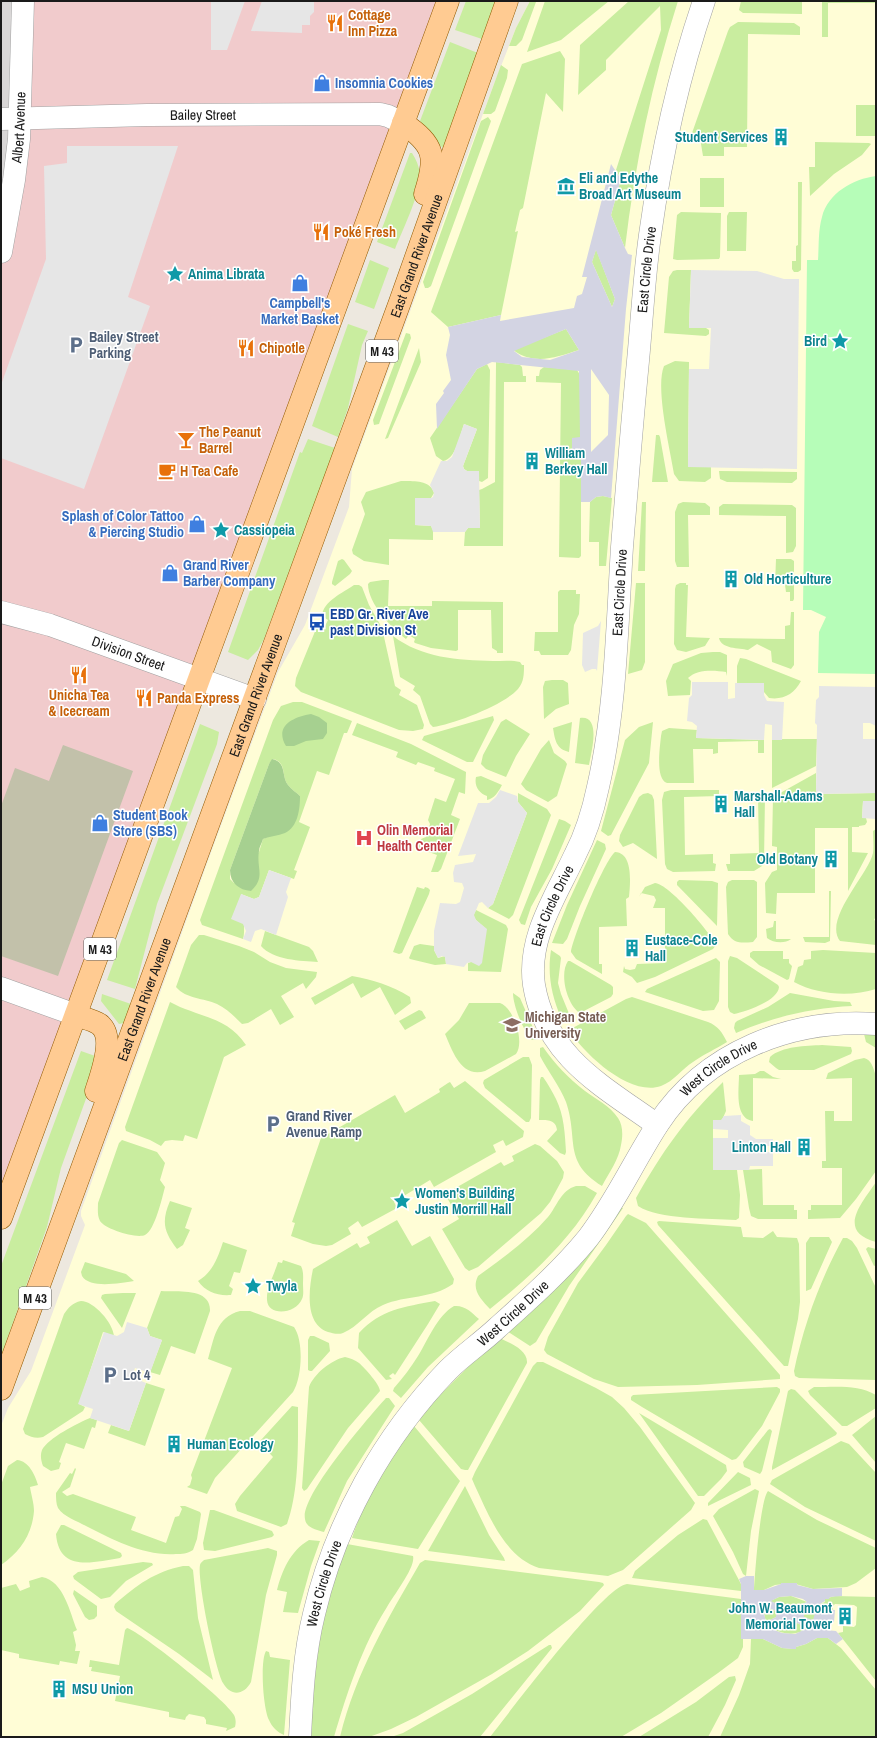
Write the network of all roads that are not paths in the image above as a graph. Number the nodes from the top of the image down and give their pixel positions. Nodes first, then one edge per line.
1 (23, 1) edge
2 (448, 1) edge
3 (507, 1) edge
4 (704, 1) edge
5 (10, 119) edge
6 (403, 123) junction
7 (1, 252) edge
8 (400, 302) junction
9 (1, 612) edge
10 (200, 679) junction
11 (255, 699) junction
12 (1, 988) edge
13 (76, 1015) junction
14 (876, 1024) edge
15 (657, 1125) junction
16 (68, 1206) junction
17 (1, 1218) edge
18 (1, 1389) edge
19 (300, 1737) edge

1 - 5 street, Albert Avenue
2 - 6 main road, M 43
3 - 8 main road, East Grand River Avenue / M 43
4 - 15 street, East Circle Drive
5 - 6 street, Bailey Street
5 - 7 street, Albert Avenue
6 - 8 main road
6 - 10 main road, M 43
8 - 11 main road, East Grand River Avenue / M 43
9 - 10 street, Division Street
10 - 11 street, Division Street
10 - 13 main road, M 43
11 - 16 main road, East Grand River Avenue / M 43
12 - 13 street
13 - 16 main road
13 - 17 main road, M 43
14 - 15 street, West Circle Drive
15 - 19 street, West Circle Drive
16 - 18 main road, East Grand River Avenue / M 43

